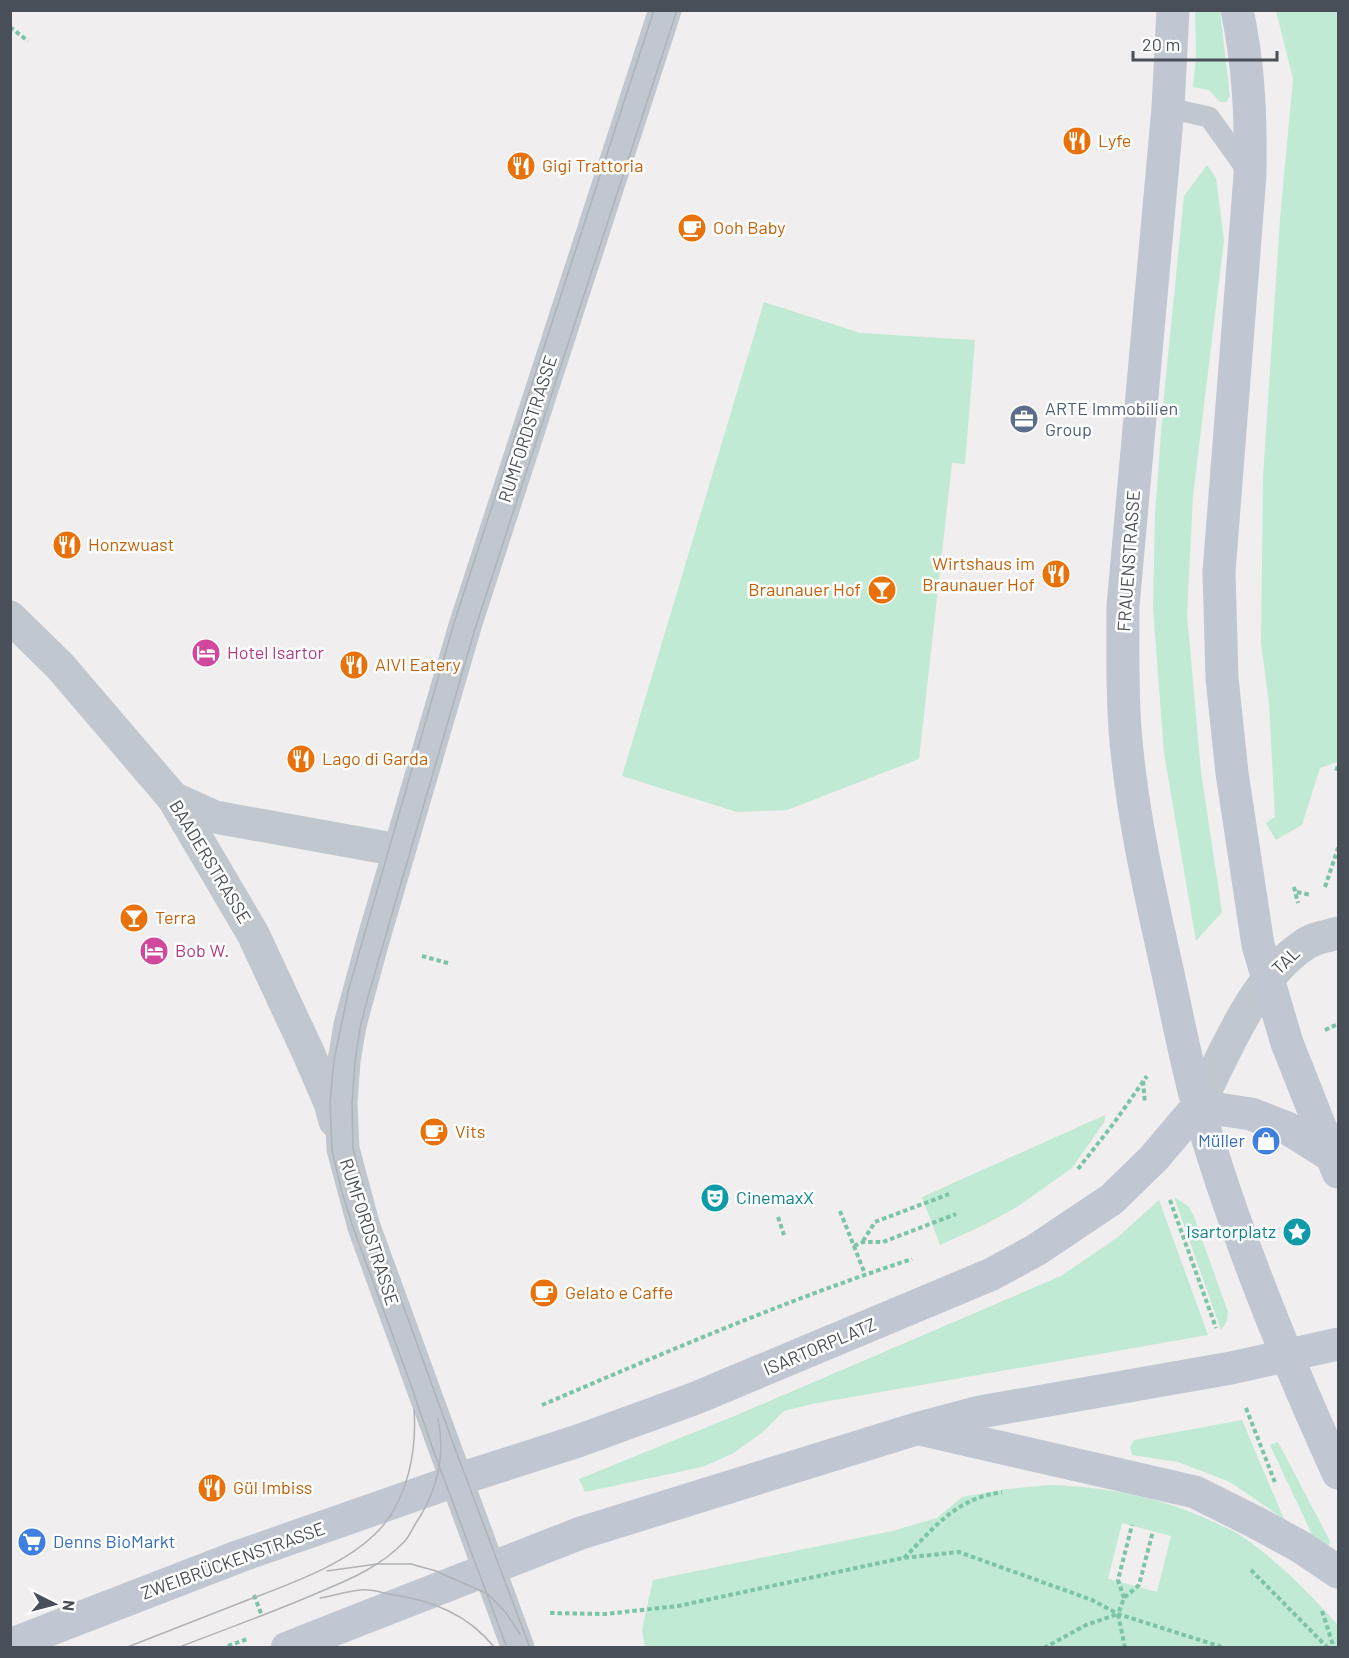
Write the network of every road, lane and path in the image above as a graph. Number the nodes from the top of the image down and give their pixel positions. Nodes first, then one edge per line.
1 (665, 10) edge
2 (1173, 10) edge
3 (1237, 10) edge
4 (10, 27) edge
5 (28, 41) dead end
6 (1168, 108) junction
7 (1251, 175) junction
8 (10, 617) edge
9 (173, 798) junction
10 (1338, 849) edge
11 (398, 850) junction
12 (1325, 887) dead end
13 (1338, 933) edge
14 (422, 956) dead end
15 (451, 964) dead end
16 (1269, 978) junction
17 (1338, 1024) edge
18 (1323, 1031) dead end
19 (1198, 1106) junction
20 (343, 1149) junction
21 (1154, 1158) junction
22 (1334, 1163) edge
23 (1075, 1172) dead end
24 (949, 1194) dead end
25 (840, 1211) dead end
26 (956, 1214) dead end
27 (778, 1217) dead end
28 (784, 1235) dead end
29 (863, 1242) junction
30 (854, 1246) junction
31 (919, 1257) dead end
32 (865, 1274) junction
33 (1338, 1344) edge
34 (1288, 1357) junction
35 (1231, 1368) junction
36 (531, 1410) dead end
37 (916, 1429) junction
38 (1338, 1473) edge
39 (456, 1481) junction
40 (1013, 1493) dead end
41 (1132, 1525) dead end
42 (1153, 1531) dead end
43 (903, 1558) junction
44 (489, 1568) junction
45 (1249, 1568) dead end
46 (1338, 1572) edge
47 (1124, 1598) junction
48 (605, 1614) dead end
49 (1118, 1614) junction
50 (10, 1645) edge
51 (286, 1647) edge
52 (518, 1647) edge
53 (1044, 1647) edge
54 (1125, 1647) edge
55 (1225, 1647) edge
56 (1328, 1647) edge

1 - 11 street, RUMFORDSTRASSE
2 - 6 main road, FRAUENSTRASSE
3 - 7 main road
4 - 5 path
6 - 7 lane
6 - 19 main road, FRAUENSTRASSE
7 - 16 main road
8 - 9 street, BAADERSTRASSE
9 - 11 street
9 - 20 street, BAADERSTRASSE
10 - 12 path
11 - 20 street, RUMFORDSTRASSE
13 - 16 street, TAL
14 - 15 path
16 - 19 street, ISARTORPLATZ
16 - 22 main road
17 - 18 path
19 - 21 main road, ISARTORPLATZ
19 - 22 main road
19 - 34 main road
20 - 39 street, RUMFORDSTRASSE
21 - 23 path
21 - 35 path
21 - 39 main road, ISARTORPLATZ
24 - 29 path
25 - 30 path
26 - 29 path
27 - 28 path
29 - 30 path
30 - 32 path
31 - 32 path
32 - 36 path
33 - 34 main road
34 - 35 main road
34 - 38 main road
35 - 37 main road
37 - 44 main road
37 - 46 main road
39 - 44 street, RUMFORDSTRASSE
39 - 50 main road, ZWEIBRÜCKENSTRASSE
40 - 43 path
41 - 47 path
42 - 47 path
43 - 48 path
43 - 49 path
44 - 51 main road
44 - 52 street, RUMFORDSTRASSE
45 - 56 path
47 - 49 path
49 - 53 path
49 - 54 path
49 - 55 path

